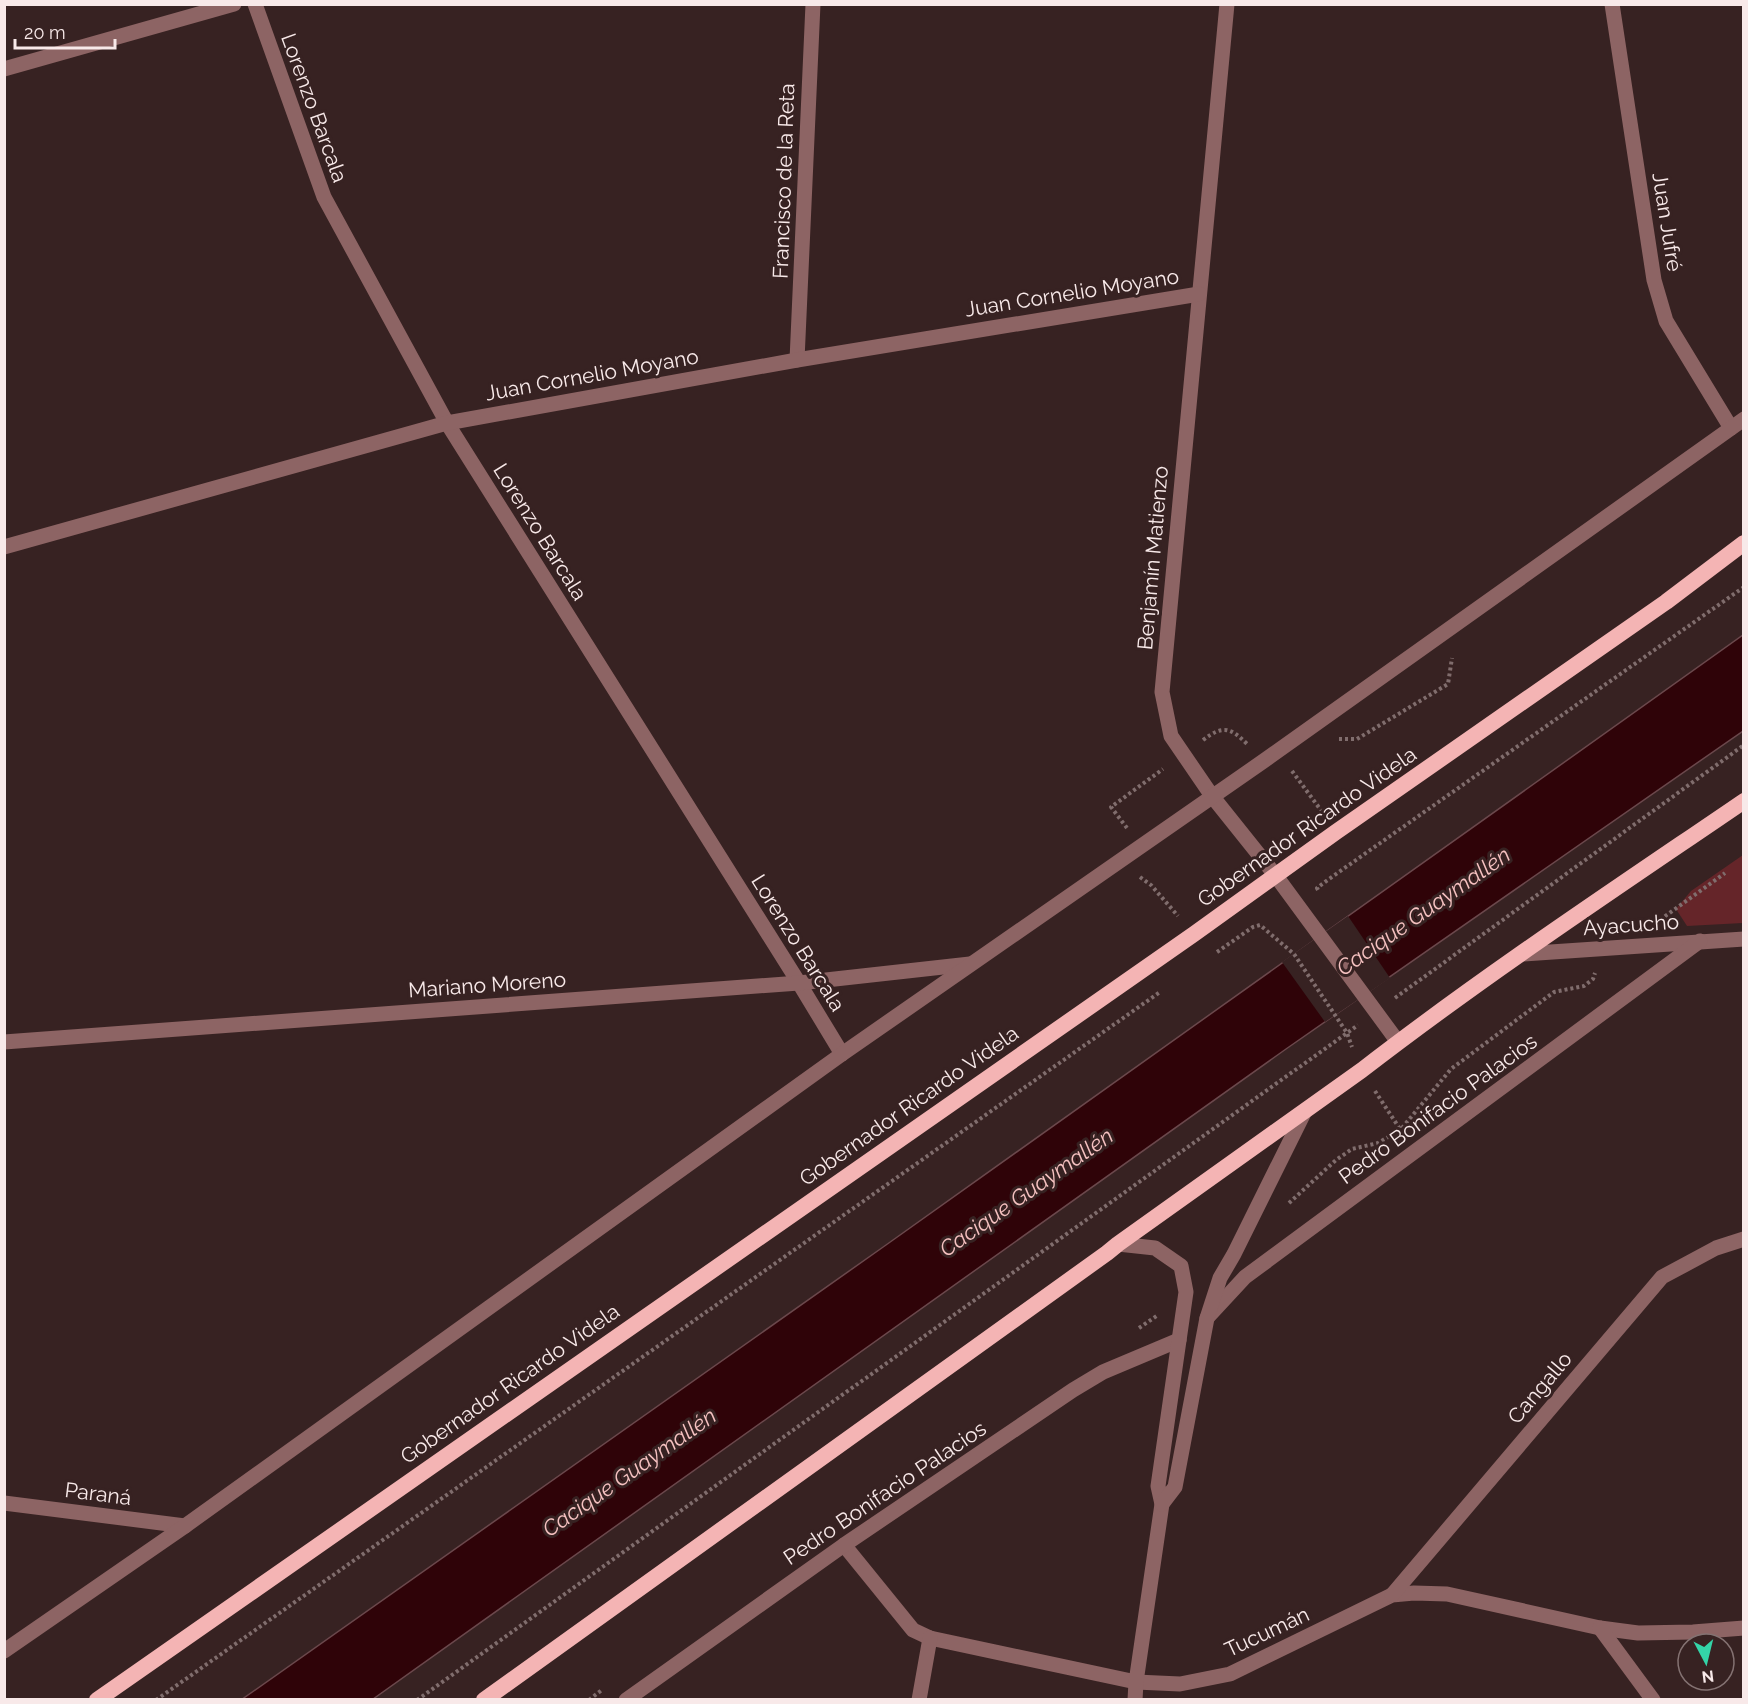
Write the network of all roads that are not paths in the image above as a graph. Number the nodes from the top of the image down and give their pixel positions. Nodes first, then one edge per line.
1 (234, 4) edge
2 (255, 4) edge
3 (813, 4) edge
4 (1227, 4) edge
5 (1612, 4) edge
6 (4, 69) edge
7 (1198, 294) junction
8 (797, 360) junction
9 (447, 423) junction
10 (1737, 424) edge
11 (1743, 543) edge
12 (4, 548) edge
13 (1212, 796) junction
14 (1743, 801) edge
15 (1276, 876) junction
16 (1743, 939) edge
17 (1700, 941) junction
18 (1522, 954) junction
19 (973, 963) junction
20 (799, 982) junction
21 (4, 1042) edge
22 (1398, 1042) junction
23 (842, 1054) junction
24 (1305, 1111) junction
25 (1743, 1239) edge
26 (1119, 1244) junction
27 (1208, 1318) junction
28 (1179, 1340) junction
29 (4, 1503) edge
30 (1162, 1504) junction
31 (185, 1526) junction
32 (844, 1545) junction
33 (1392, 1596) junction
34 (1600, 1628) junction
35 (1743, 1628) edge
36 (930, 1638) junction
37 (4, 1651) edge
38 (1136, 1682) junction
39 (97, 1700) edge
40 (484, 1700) edge
41 (626, 1700) edge
42 (919, 1700) edge
43 (1136, 1700) edge
44 (1653, 1700) edge

1 - 6 street
2 - 9 street, Lorenzo Barcala
3 - 8 street, Francisco de la Reta
4 - 7 street, Benjamín Matienzo
5 - 10 street, Juan Jufré
7 - 8 street, Juan Cornelio Moyano
7 - 13 street, Benjamín Matienzo
8 - 9 street, Juan Cornelio Moyano
9 - 12 street, Juan Cornelio Moyano
9 - 20 street, Lorenzo Barcala
10 - 13 street
11 - 15 highway, Gobernador Ricardo Videla
13 - 15 street, Benjamín Matienzo
13 - 19 street
14 - 18 highway
15 - 22 street, Benjamín Matienzo
15 - 39 highway, Gobernador Ricardo Videla
16 - 17 street, Ayacucho
17 - 18 street, Ayacucho
17 - 27 street, Pedro Bonifacio Palacios
18 - 22 highway
19 - 20 street, Mariano Moreno
19 - 23 street
20 - 21 street, Mariano Moreno
20 - 23 street, Lorenzo Barcala
22 - 24 highway
23 - 31 street
24 - 26 highway
24 - 27 street
25 - 33 street, Cangallo
26 - 28 street
26 - 40 highway
27 - 30 street
28 - 30 street
28 - 32 street, Pedro Bonifacio Palacios
29 - 31 street, Paraná
30 - 38 street
31 - 37 street
32 - 36 street, Tucumán
32 - 41 street, Pedro Bonifacio Palacios
33 - 34 street, Tucumán
33 - 38 street, Tucumán
34 - 35 street, Tucumán
34 - 44 street
36 - 38 street, Tucumán
36 - 42 street
38 - 43 street

